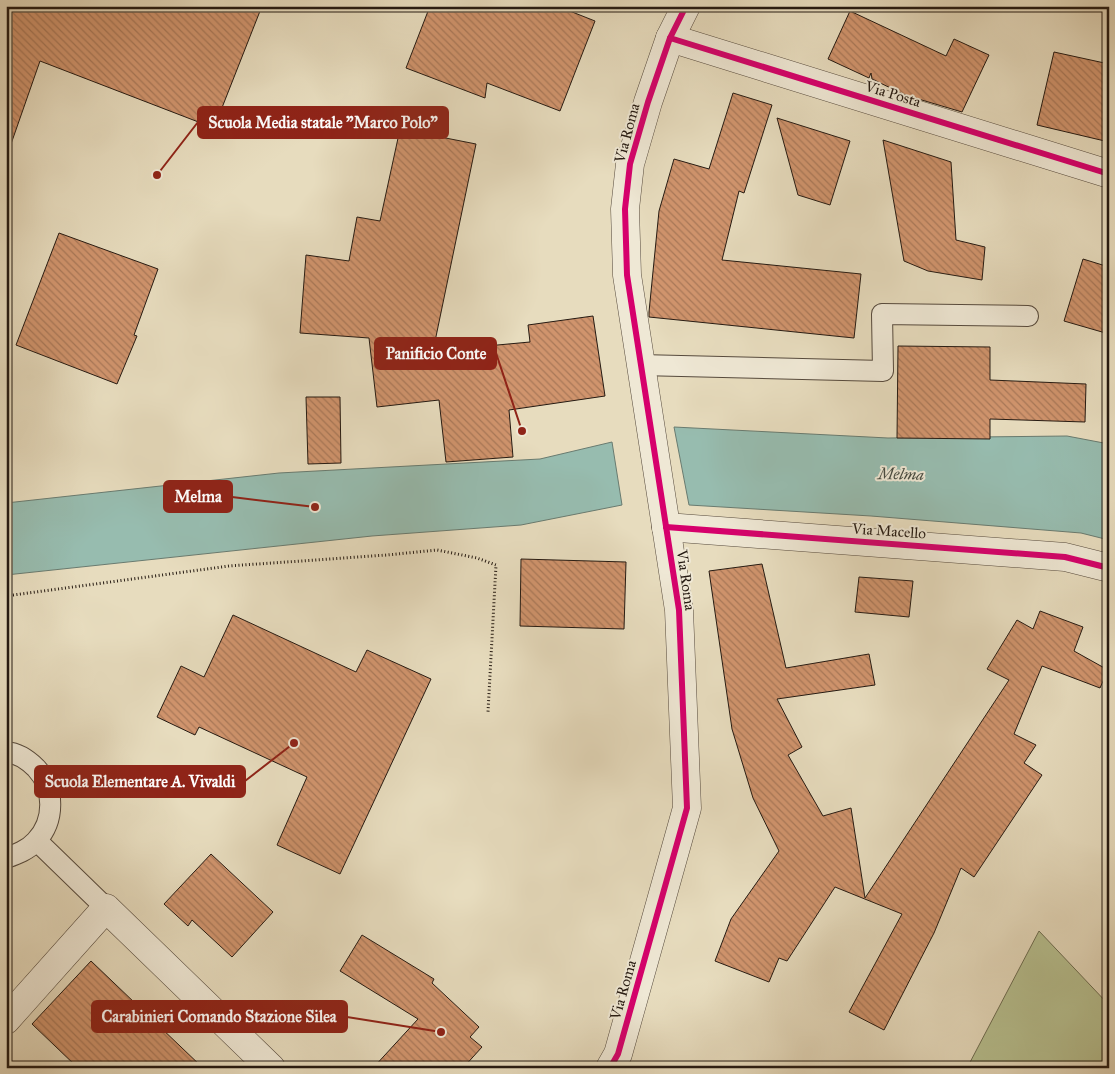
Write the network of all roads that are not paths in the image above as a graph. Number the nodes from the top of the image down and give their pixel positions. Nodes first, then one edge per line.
1 (686, 6) edge
2 (670, 38) junction
3 (1109, 174) edge
4 (1028, 316) dead end
5 (640, 364) junction
6 (666, 527) junction
7 (1109, 568) edge
8 (6, 752) edge
9 (36, 841) junction
10 (6, 858) edge
11 (106, 908) junction
12 (6, 1020) edge
13 (271, 1068) edge
14 (610, 1068) edge

1 - 2 street, Via Roma
2 - 3 street, Via Posta
2 - 5 street, Via Roma
4 - 5 lane
5 - 6 street, Via Roma
6 - 7 street, Via Macello
6 - 14 street, Via Roma
8 - 9 lane
9 - 10 lane
9 - 11 lane
11 - 12 street
11 - 13 street

